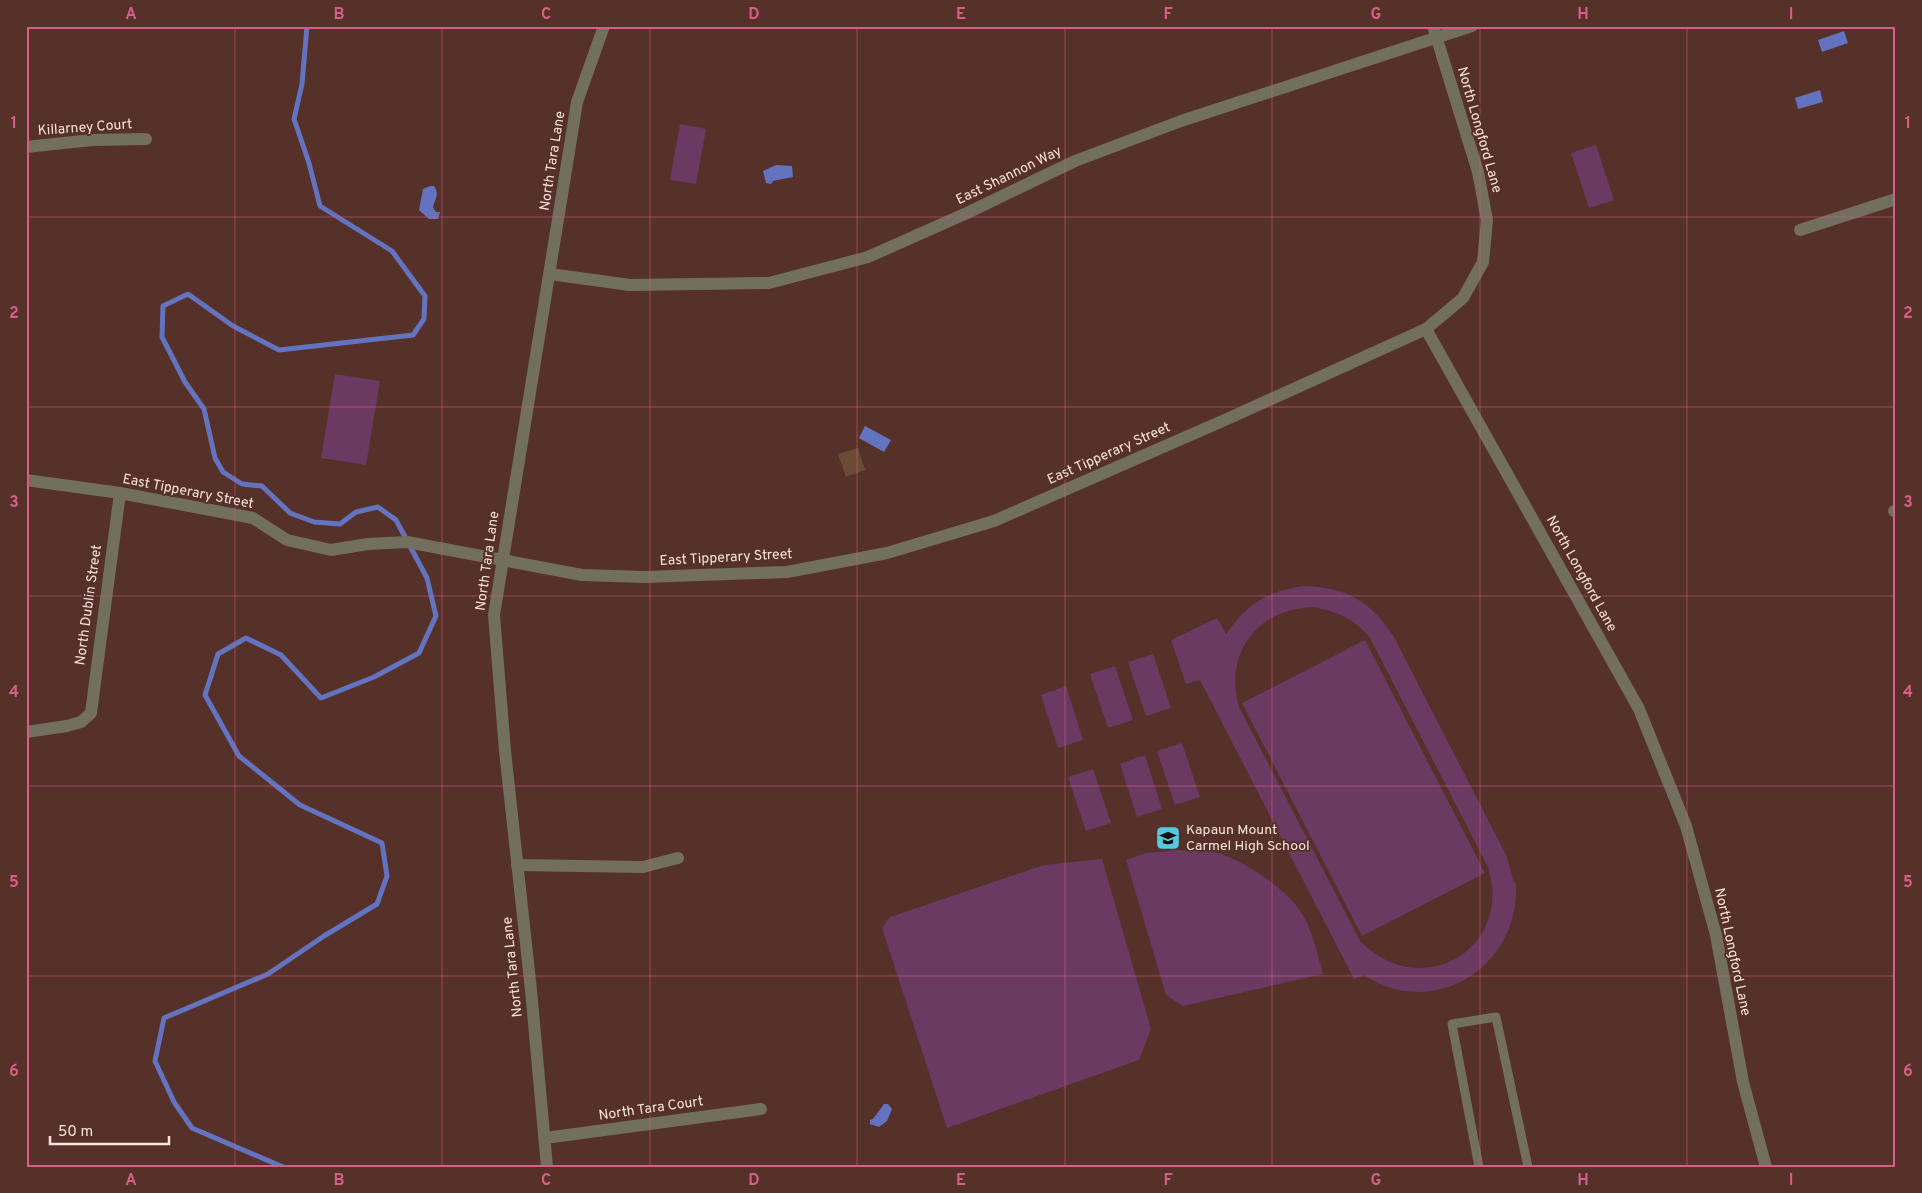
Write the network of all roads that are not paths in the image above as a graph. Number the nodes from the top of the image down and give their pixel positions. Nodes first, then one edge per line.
1 (604, 26) edge
2 (1472, 26) edge
3 (1434, 32) edge
4 (146, 139) dead end
5 (26, 147) edge
6 (1896, 199) edge
7 (1800, 230) dead end
8 (550, 274) junction
9 (1426, 329) junction
10 (26, 480) edge
11 (120, 493) junction
12 (502, 560) junction
13 (26, 732) edge
14 (678, 858) dead end
15 (518, 865) junction
16 (761, 1109) dead end
17 (545, 1138) junction
18 (547, 1167) edge
19 (1479, 1167) edge
20 (1528, 1167) edge
21 (1766, 1167) edge

1 - 8 street, North Tara Lane
2 - 3 street, East Shannon Way
3 - 8 street, East Shannon Way
3 - 9 street, North Longford Lane
4 - 5 street, Killarney Court
6 - 7 street
8 - 12 street, North Tara Lane
9 - 12 street, East Tipperary Street
9 - 21 street, North Longford Lane
10 - 11 street, East Tipperary Street
11 - 12 street, East Tipperary Street
11 - 13 street, North Dublin Street
12 - 15 street, North Tara Lane
14 - 15 street
15 - 17 street, North Tara Lane
16 - 17 street, North Tara Court
17 - 18 street, North Tara Lane
19 - 20 lane

